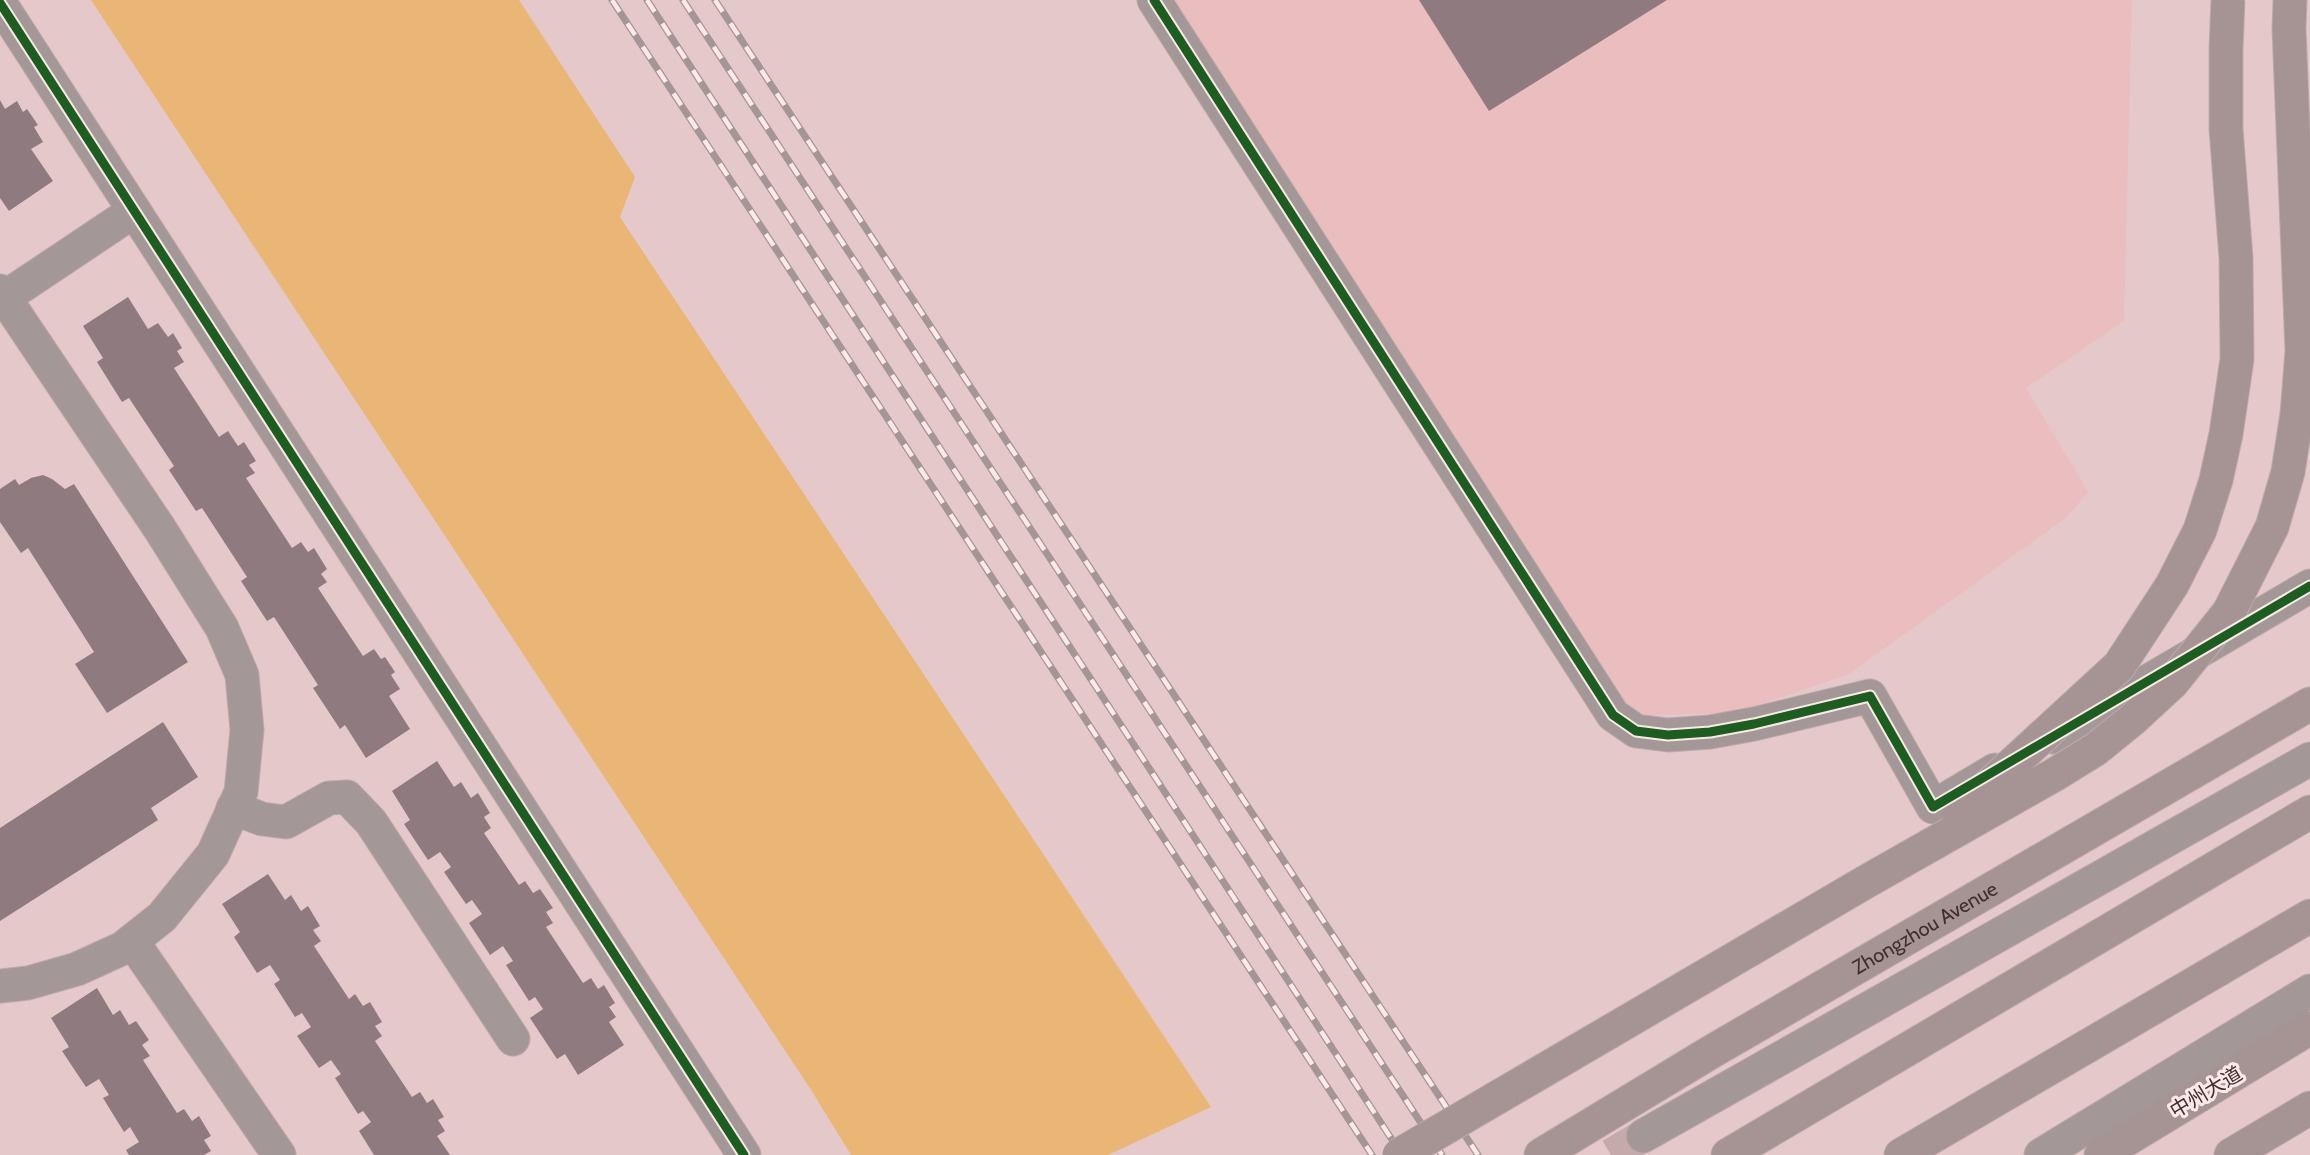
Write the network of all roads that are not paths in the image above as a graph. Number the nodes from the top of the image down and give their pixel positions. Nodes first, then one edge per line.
1 (1154, 0) edge
2 (2228, 0) edge
3 (2290, 0) edge
4 (0, 3) edge
5 (134, 211) junction
6 (2, 295) edge
7 (2310, 586) edge
8 (2310, 704) edge
9 (2310, 759) edge
10 (233, 808) junction
11 (2310, 812) edge
12 (1869, 880) junction
13 (2310, 916) edge
14 (132, 941) junction
15 (0, 986) edge
16 (2310, 991) edge
17 (2310, 1028) edge
18 (513, 1039) dead end
19 (2310, 1108) edge
20 (1644, 1136) tunnel mouth
21 (2048, 1153) edge
22 (279, 1155) edge
23 (744, 1155) edge
24 (1399, 1155) edge
25 (1541, 1155) edge
26 (1728, 1155) edge
27 (1901, 1155) edge
28 (2101, 1155) edge
29 (2231, 1155) edge

1 - 7 street
2 - 12 highway, bridge
3 - 12 highway, bridge
4 - 5 street
5 - 6 street
5 - 23 street
6 - 10 street
8 - 25 highway, Zhongzhou Avenue
9 - 20 street
10 - 14 street
10 - 18 street
11 - 26 highway
12 - 24 highway, bridge
13 - 27 highway
14 - 15 street
14 - 22 street
16 - 21 street
17 - 28 highway, 中州大道
19 - 29 highway

